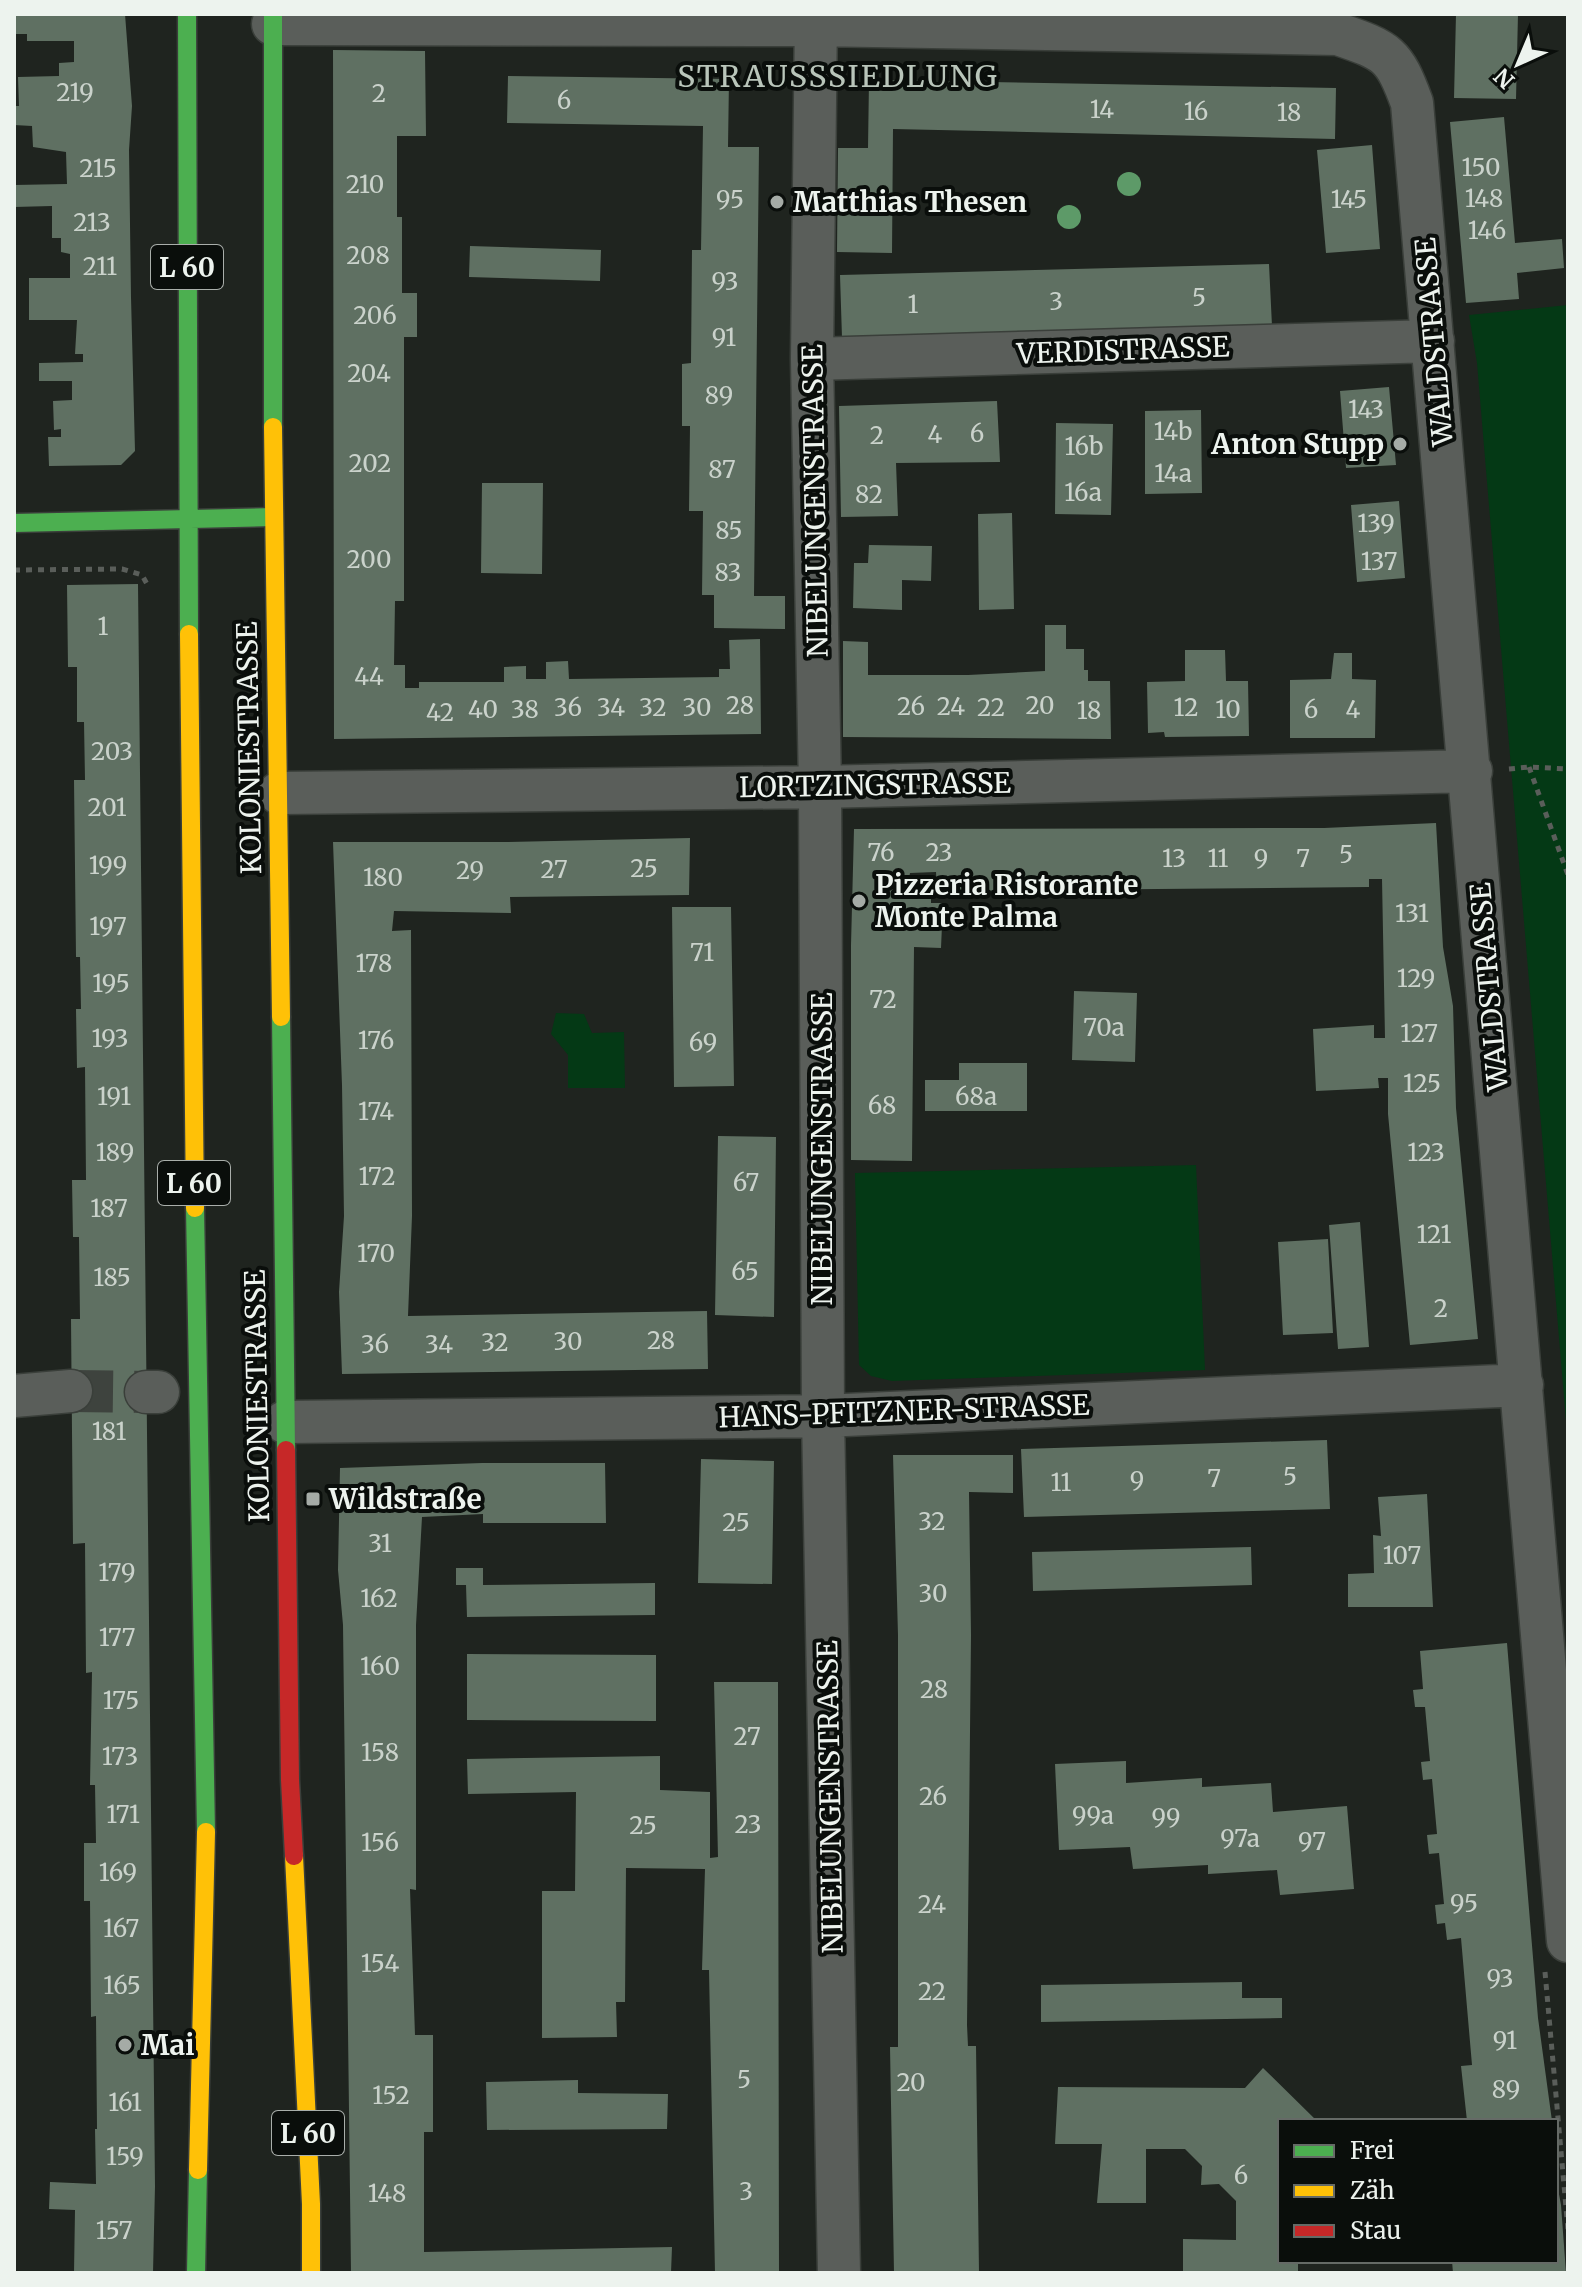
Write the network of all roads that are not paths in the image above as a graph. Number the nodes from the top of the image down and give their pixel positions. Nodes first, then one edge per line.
1 (187, 14) edge
2 (273, 19) edge
3 (816, 20) edge
4 (1433, 341) junction
5 (812, 359) junction
6 (273, 517) junction
7 (188, 519) junction
8 (14, 523) edge
9 (1486, 770) junction
10 (820, 787) junction
11 (279, 793) junction
12 (1522, 1385) junction
13 (71, 1391) tunnel mouth
14 (14, 1396) edge
15 (823, 1416) junction
16 (285, 1422) junction
17 (1568, 1941) edge
18 (196, 2273) edge
19 (311, 2273) edge
20 (839, 2273) edge

1 - 7 main road, KOLONIESTRASSE / L 60
2 - 3 street
2 - 6 main road, KOLONIESTRASSE / L 60
3 - 4 street, WALDSTRASSE
3 - 5 street, NIBELUNGENSTRASSE
4 - 5 street, VERDISTRASSE
4 - 9 street, WALDSTRASSE
5 - 10 street, NIBELUNGENSTRASSE
6 - 7 main road
6 - 11 main road, KOLONIESTRASSE / L 60
7 - 8 main road
7 - 18 main road, KOLONIESTRASSE / L 60
9 - 10 street, LORTZINGSTRASSE
9 - 12 street, WALDSTRASSE
10 - 11 street, LORTZINGSTRASSE
10 - 15 street, NIBELUNGENSTRASSE
11 - 16 main road, KOLONIESTRASSE / L 60
12 - 15 street, HANS-PFITZNER-STRASSE
12 - 17 street, WALDSTRASSE
13 - 14 street
15 - 16 street, HANS-PFITZNER-STRASSE
15 - 20 street, NIBELUNGENSTRASSE
16 - 19 main road, KOLONIESTRASSE / L 60

